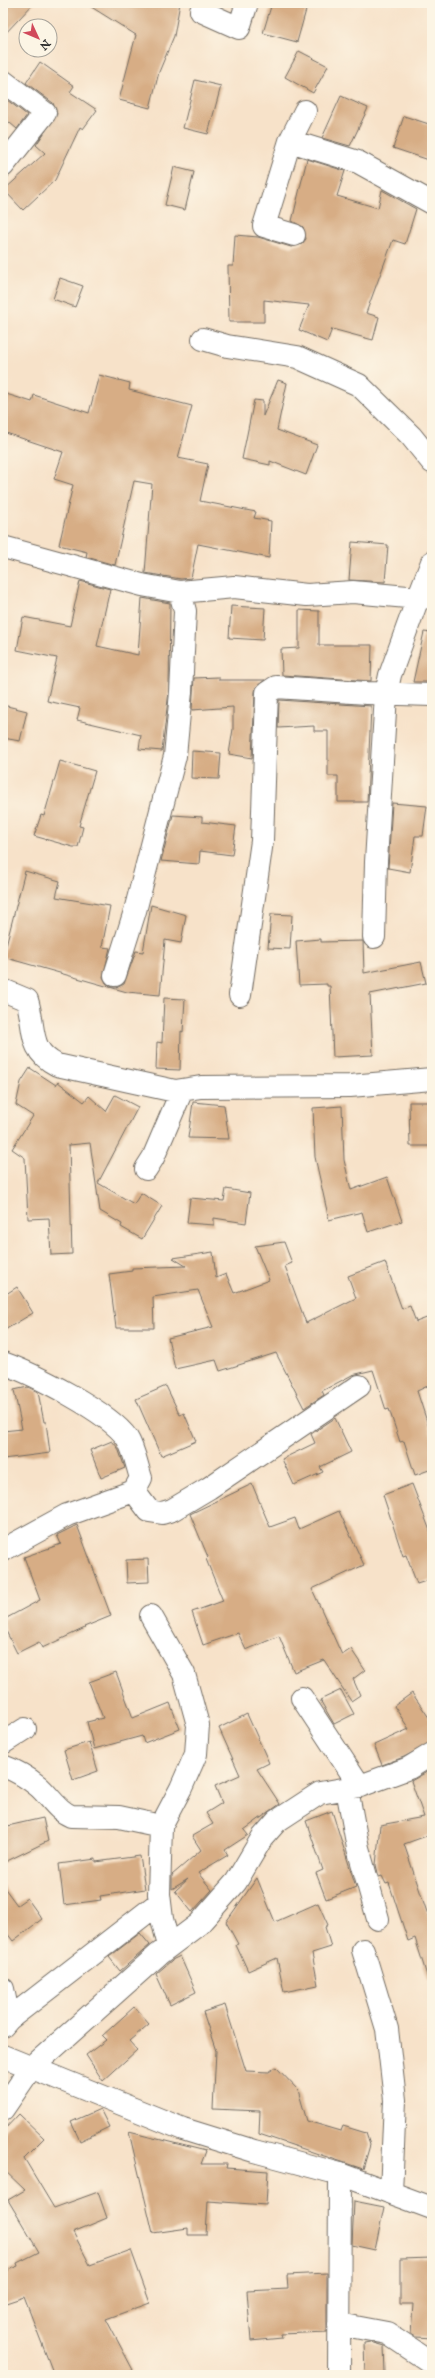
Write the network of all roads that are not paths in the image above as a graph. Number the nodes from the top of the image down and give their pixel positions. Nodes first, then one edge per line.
1 (247, 3) edge
2 (201, 11) dead end
3 (3, 82) edge
4 (305, 112) dead end
5 (290, 141) junction
6 (3, 166) edge
7 (432, 203) edge
8 (294, 235) dead end
9 (203, 339) dead end
10 (432, 462) edge
11 (3, 547) edge
12 (432, 562) edge
13 (180, 592) junction
14 (425, 598) edge
15 (386, 694) junction
16 (432, 695) edge
17 (374, 936) dead end
18 (115, 975) dead end
19 (3, 990) edge
20 (240, 995) dead end
21 (432, 1079) edge
22 (182, 1090) junction
23 (146, 1169) dead end
24 (3, 1363) edge
25 (359, 1386) dead end
26 (134, 1491) junction
27 (3, 1550) edge
28 (151, 1616) dead end
29 (302, 1698) dead end
30 (25, 1729) dead end
31 (3, 1743) edge
32 (432, 1754) edge
33 (3, 1766) edge
34 (354, 1788) junction
35 (161, 1826) junction
36 (160, 1902) junction
37 (378, 1919) dead end
38 (169, 1946) junction
39 (363, 1950) dead end
40 (3, 1989) edge
41 (6, 2022) edge
42 (3, 2056) edge
43 (31, 2068) junction
44 (3, 2109) edge
45 (340, 2174) junction
46 (391, 2193) junction
47 (432, 2208) edge
48 (339, 2324) junction
49 (432, 2363) edge
50 (339, 2375) edge

1 - 2 street
3 - 6 street
4 - 5 street
5 - 7 street
5 - 8 street
9 - 10 street
11 - 13 street
12 - 14 street
13 - 14 street
13 - 18 street
14 - 15 street
15 - 16 street
15 - 17 street
15 - 20 street
19 - 22 street
21 - 22 street
22 - 23 street
24 - 26 street
25 - 26 street
26 - 27 street
28 - 35 street
29 - 34 street
30 - 31 street
32 - 34 street
33 - 35 street
34 - 37 street
34 - 38 street
35 - 36 street
36 - 38 street
36 - 41 street
38 - 43 street
39 - 46 street
40 - 41 street
42 - 43 street
43 - 44 street
43 - 45 street
45 - 46 street
45 - 48 street
46 - 47 street
48 - 49 street
48 - 50 street

